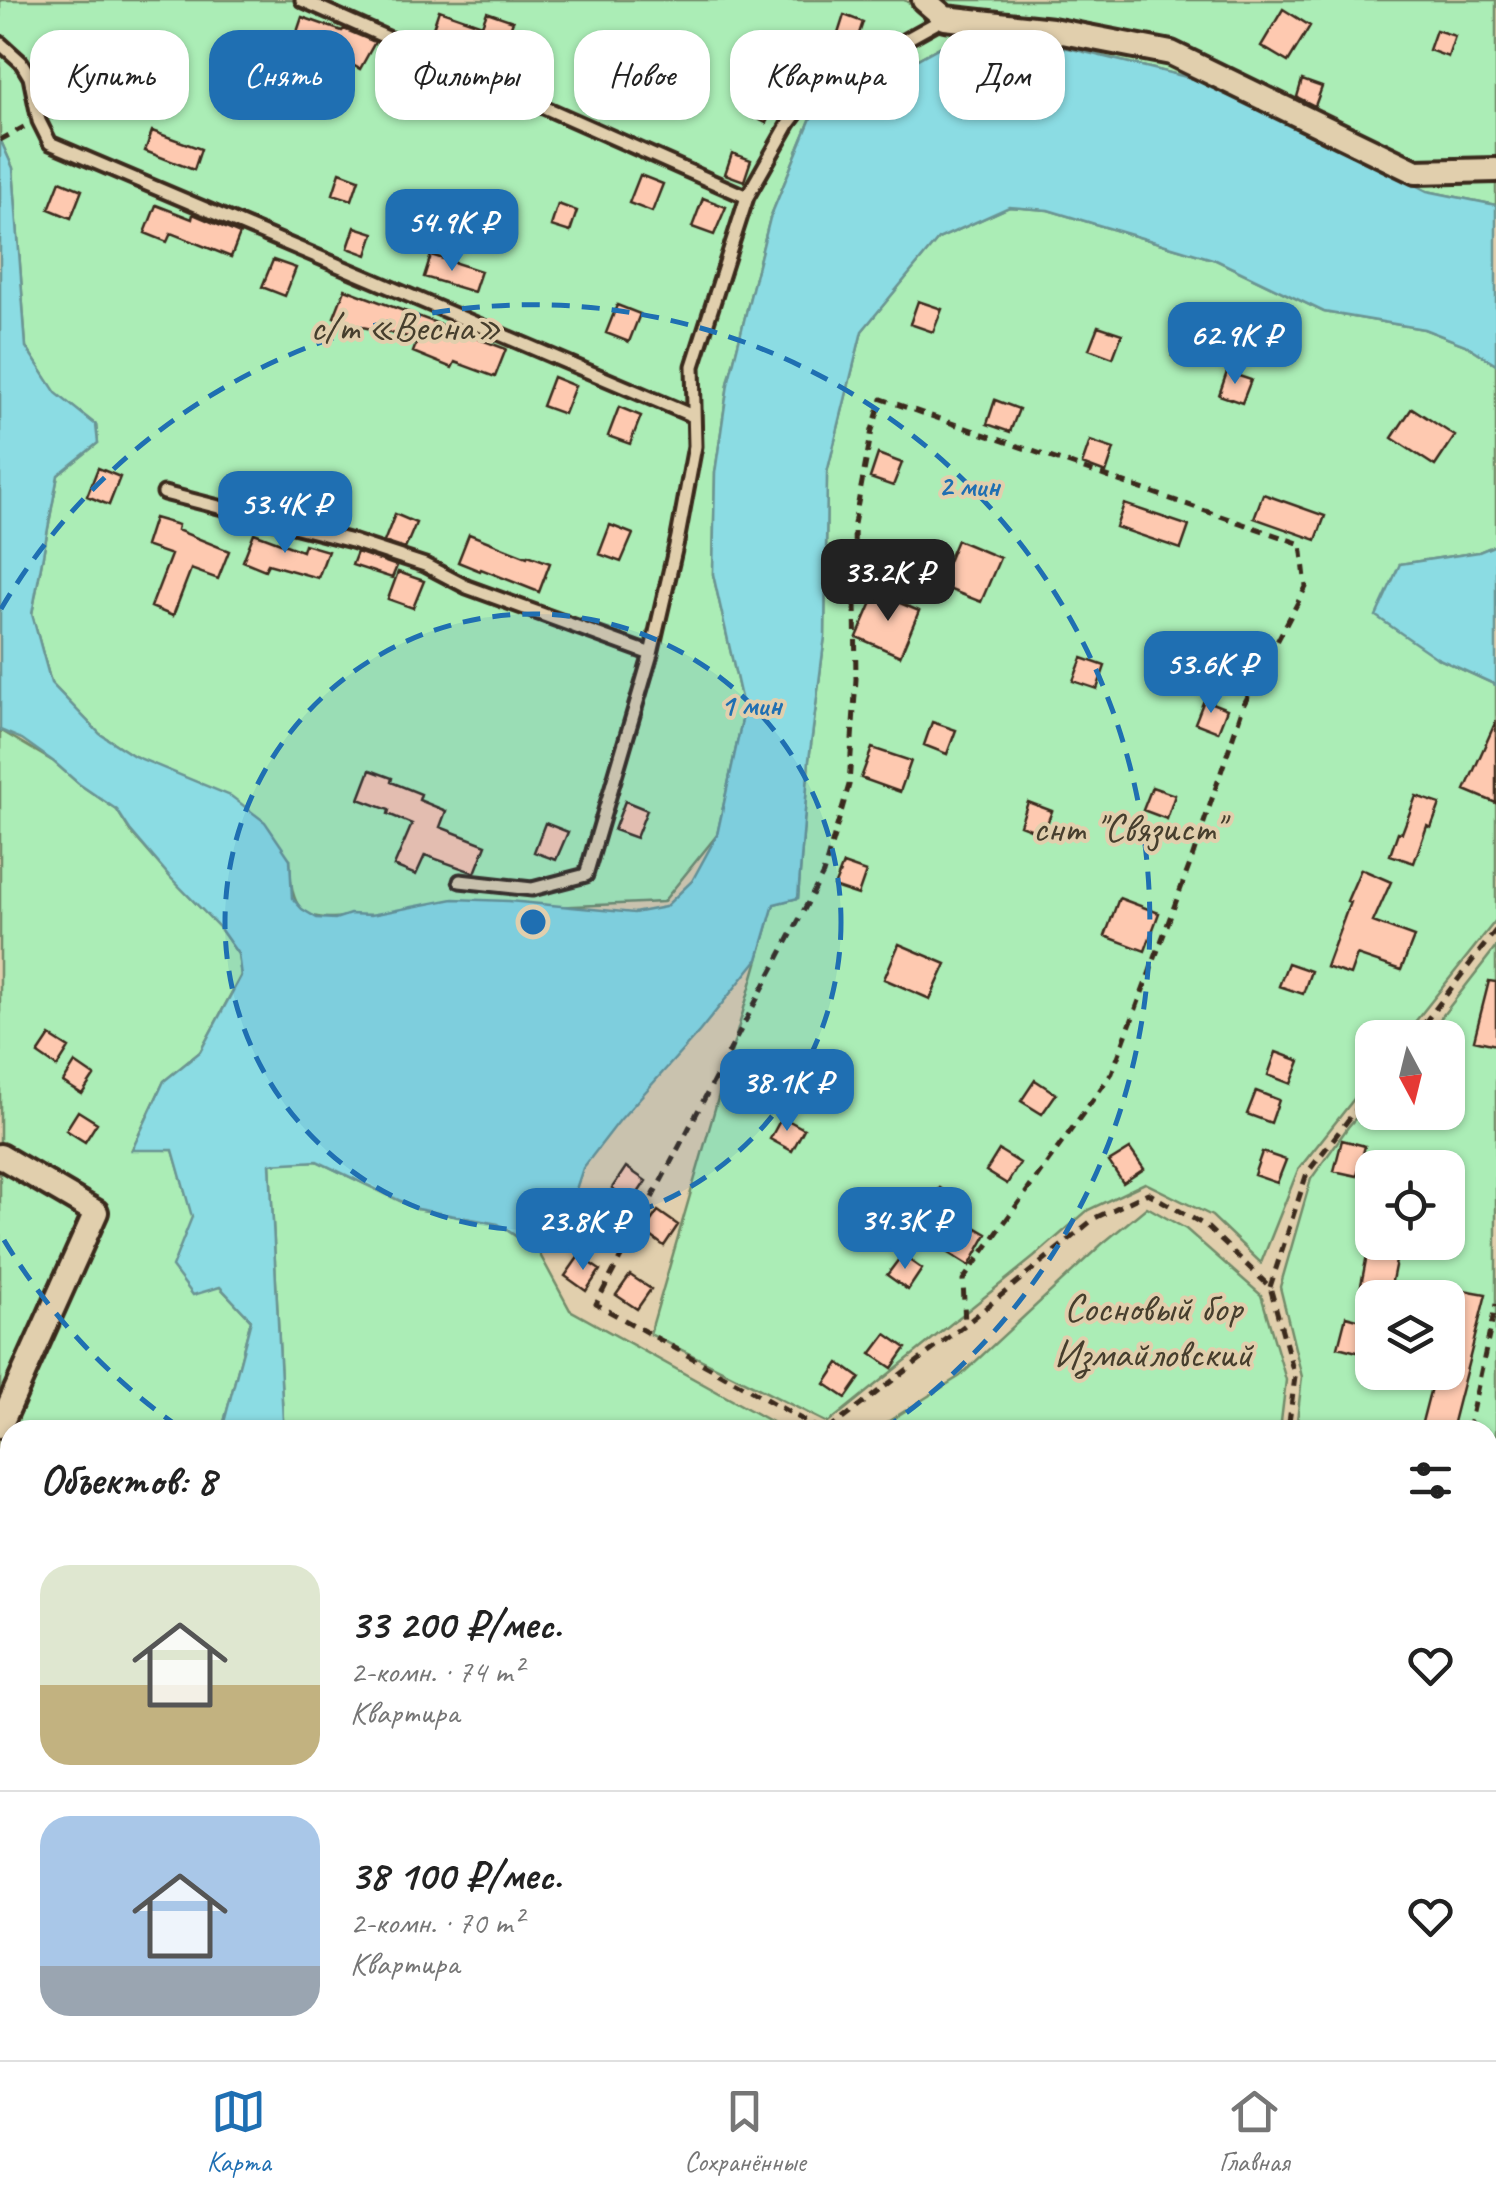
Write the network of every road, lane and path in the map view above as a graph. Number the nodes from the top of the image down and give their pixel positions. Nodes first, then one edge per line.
1 (302, 0) edge
2 (924, 0) edge
3 (945, 18) junction
4 (0, 43) edge
5 (16, 130) dead end
6 (0, 140) edge
7 (1496, 170) edge
8 (747, 197) junction
9 (693, 416) junction
10 (164, 493) dead end
11 (651, 654) junction
12 (460, 881) dead end
13 (1496, 930) edge
14 (1426, 1020) edge
15 (1355, 1111) edge
16 (0, 1156) edge
17 (1270, 1286) junction
18 (1496, 1304) edge
19 (964, 1325) junction
20 (3, 1420) edge
21 (807, 1420) edge
22 (838, 1420) edge
23 (1289, 1420) edge
24 (1470, 1420) edge

1 - 8 lane
2 - 3 street
3 - 7 street
3 - 8 lane
4 - 9 lane
5 - 6 path
8 - 9 lane
9 - 11 lane
10 - 11 lane
11 - 12 lane
13 - 14 path
15 - 17 path
16 - 20 street
17 - 19 path
17 - 23 path
18 - 24 path
19 - 21 path
19 - 22 path

